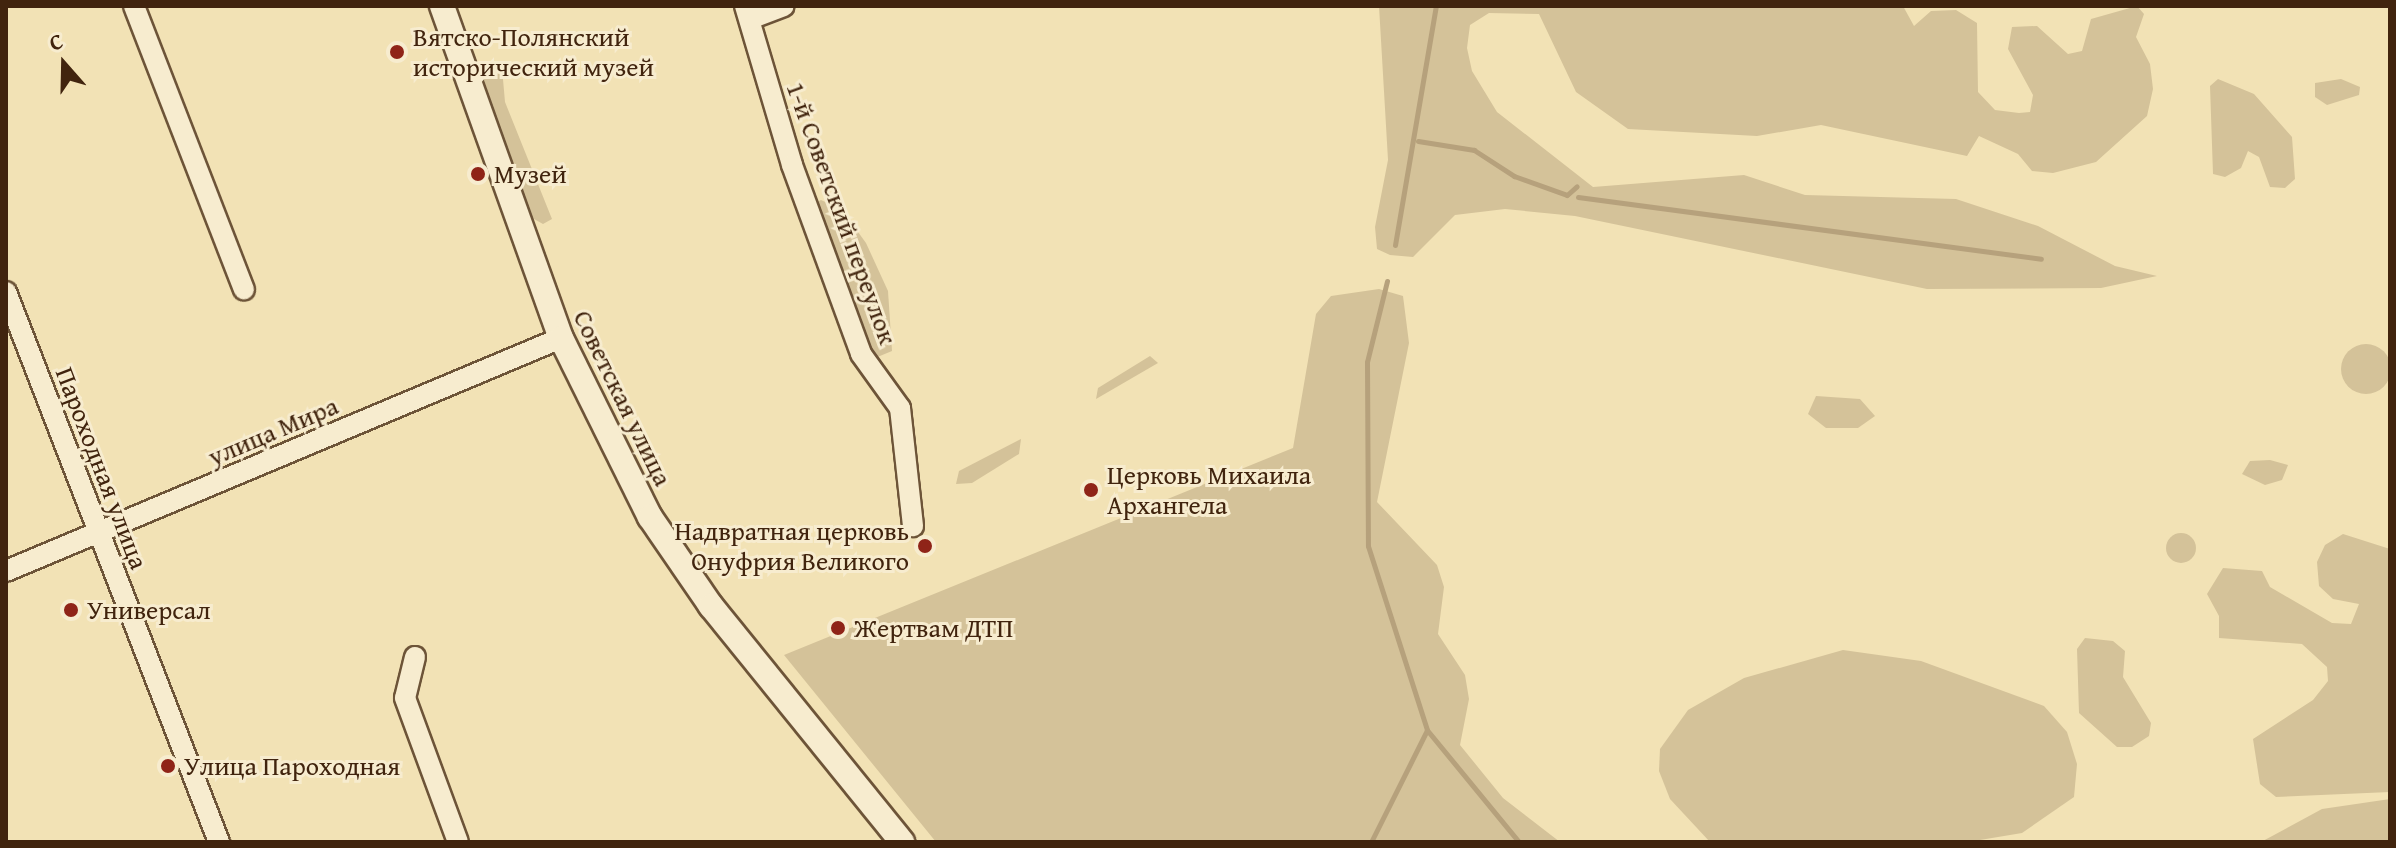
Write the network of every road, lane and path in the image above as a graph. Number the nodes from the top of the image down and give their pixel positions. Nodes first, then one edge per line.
1 (134, 6) edge
2 (442, 6) edge
3 (784, 6) edge
4 (747, 13) edge
5 (244, 289) dead end
6 (6, 295) edge
7 (561, 338) junction
8 (913, 526) dead end
9 (98, 532) junction
10 (6, 571) edge
11 (415, 657) dead end
12 (219, 842) edge
13 (458, 842) edge
14 (902, 842) edge

1 - 5 street
2 - 7 street, Советская улица
3 - 4 street
4 - 8 street, 1-й Советский переулок
6 - 9 street, Пароходная улица
7 - 9 street, улица Мира
7 - 14 street, Советская улица
9 - 10 street, улица Мира
9 - 12 street, Пароходная улица
11 - 13 street

